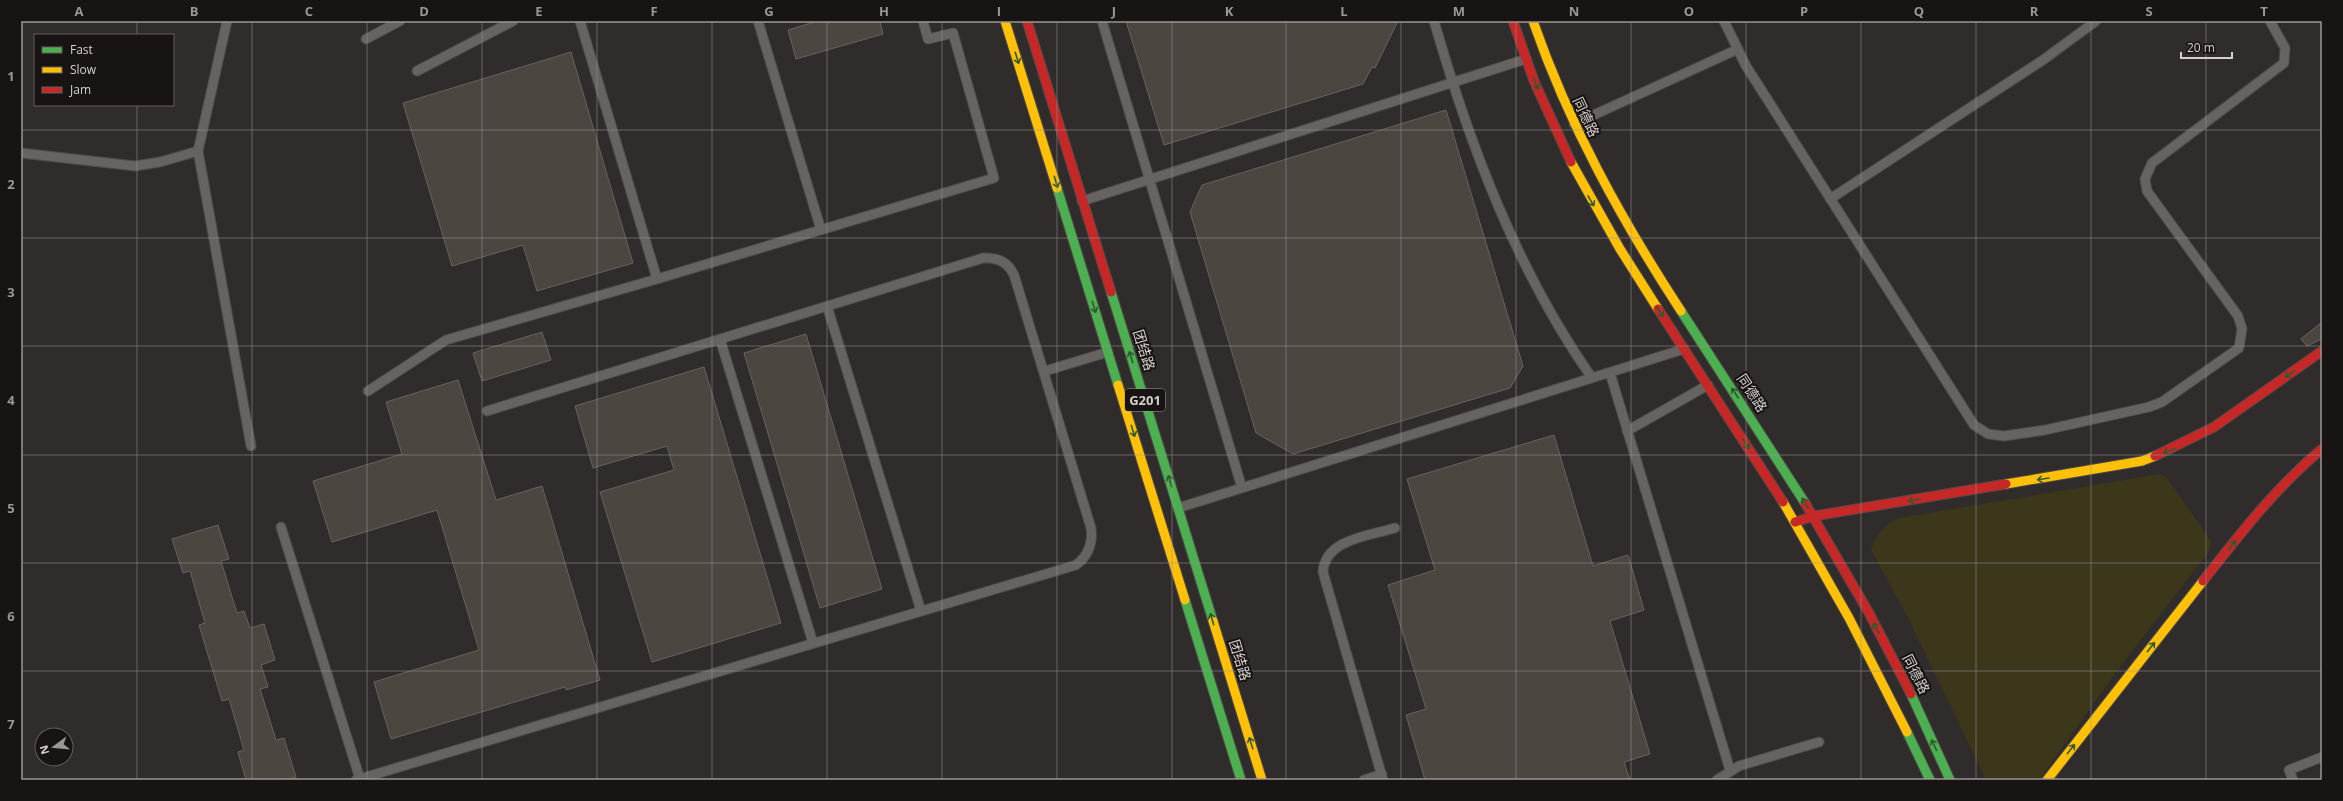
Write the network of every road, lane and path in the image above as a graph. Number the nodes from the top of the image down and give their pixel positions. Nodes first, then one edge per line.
1 (227, 21) edge
2 (400, 21) edge
3 (513, 21) edge
4 (580, 21) edge
5 (758, 21) edge
6 (923, 21) edge
7 (1005, 21) edge
8 (1026, 21) edge
9 (1102, 21) edge
10 (1434, 21) edge
11 (1513, 21) edge
12 (1533, 21) edge
13 (1724, 21) edge
14 (2096, 21) edge
15 (2270, 21) edge
16 (366, 39) dead end
17 (1738, 49) junction
18 (1526, 59) junction
19 (417, 71) dead end
20 (1452, 83) junction
21 (1574, 124) junction
22 (198, 151) junction
23 (21, 153) edge
24 (1150, 179) junction
25 (1830, 199) junction
26 (1082, 201) junction
27 (821, 230) junction
28 (657, 279) junction
29 (827, 306) junction
30 (720, 339) junction
31 (1684, 349) junction
32 (2322, 351) edge
33 (1108, 352) junction
34 (1045, 372) junction
35 (1610, 373) junction
36 (1592, 378) junction
37 (1708, 385) junction
38 (368, 391) dead end
39 (487, 411) dead end
40 (1627, 431) junction
41 (251, 446) dead end
42 (2322, 448) edge
43 (1242, 488) junction
44 (1178, 508) junction
45 (1814, 516) junction
46 (1795, 522) junction
47 (280, 527) dead end
48 (1396, 528) dead end
49 (921, 611) junction
50 (813, 643) junction
51 (1819, 742) dead end
52 (2322, 757) edge
53 (1730, 770) junction
54 (1383, 777) edge
55 (358, 780) edge
56 (1241, 780) edge
57 (1262, 780) edge
58 (1364, 780) edge
59 (1717, 780) edge
60 (1930, 780) edge
61 (1950, 780) edge
62 (2047, 780) edge
63 (2293, 780) edge

1 - 22 lane
2 - 16 lane
3 - 19 lane
4 - 28 lane
5 - 27 lane
6 - 27 lane
7 -> 33 main road, G201
8 - 26 main road, 团结路 / G201
9 - 24 lane
10 - 20 lane
11 - 18 main road
12 - 21 main road, 同德路
13 - 17 lane
14 - 25 lane
15 - 25 lane
17 - 21 lane
17 - 25 lane
18 - 20 lane
18 -> 31 main road
20 - 24 lane
20 - 36 lane
45 -> 21 main road, 同德路
22 - 23 lane
22 - 41 lane
24 - 26 lane
24 - 43 lane
44 -> 26 main road, 团结路 / G201
27 - 28 lane
28 - 38 lane
29 - 30 lane
29 - 34 lane
29 - 49 lane
30 - 39 lane
30 - 50 lane
31 - 35 lane
31 - 37 main road
32 -> 45 main road
33 - 34 lane
33 -> 56 main road, G201
34 - 49 lane
35 - 36 lane
35 - 40 lane
36 - 43 lane
37 - 40 lane
37 -> 46 main road
40 - 53 lane
62 -> 42 main road
43 - 44 lane
57 -> 44 main road, 团结路 / G201
45 - 46 main road
61 -> 45 main road, 同德路
46 - 60 main road
47 - 55 lane
48 - 54 lane
49 - 50 lane
50 - 55 lane
51 - 53 lane
52 - 63 lane
53 - 59 lane
54 - 58 lane

